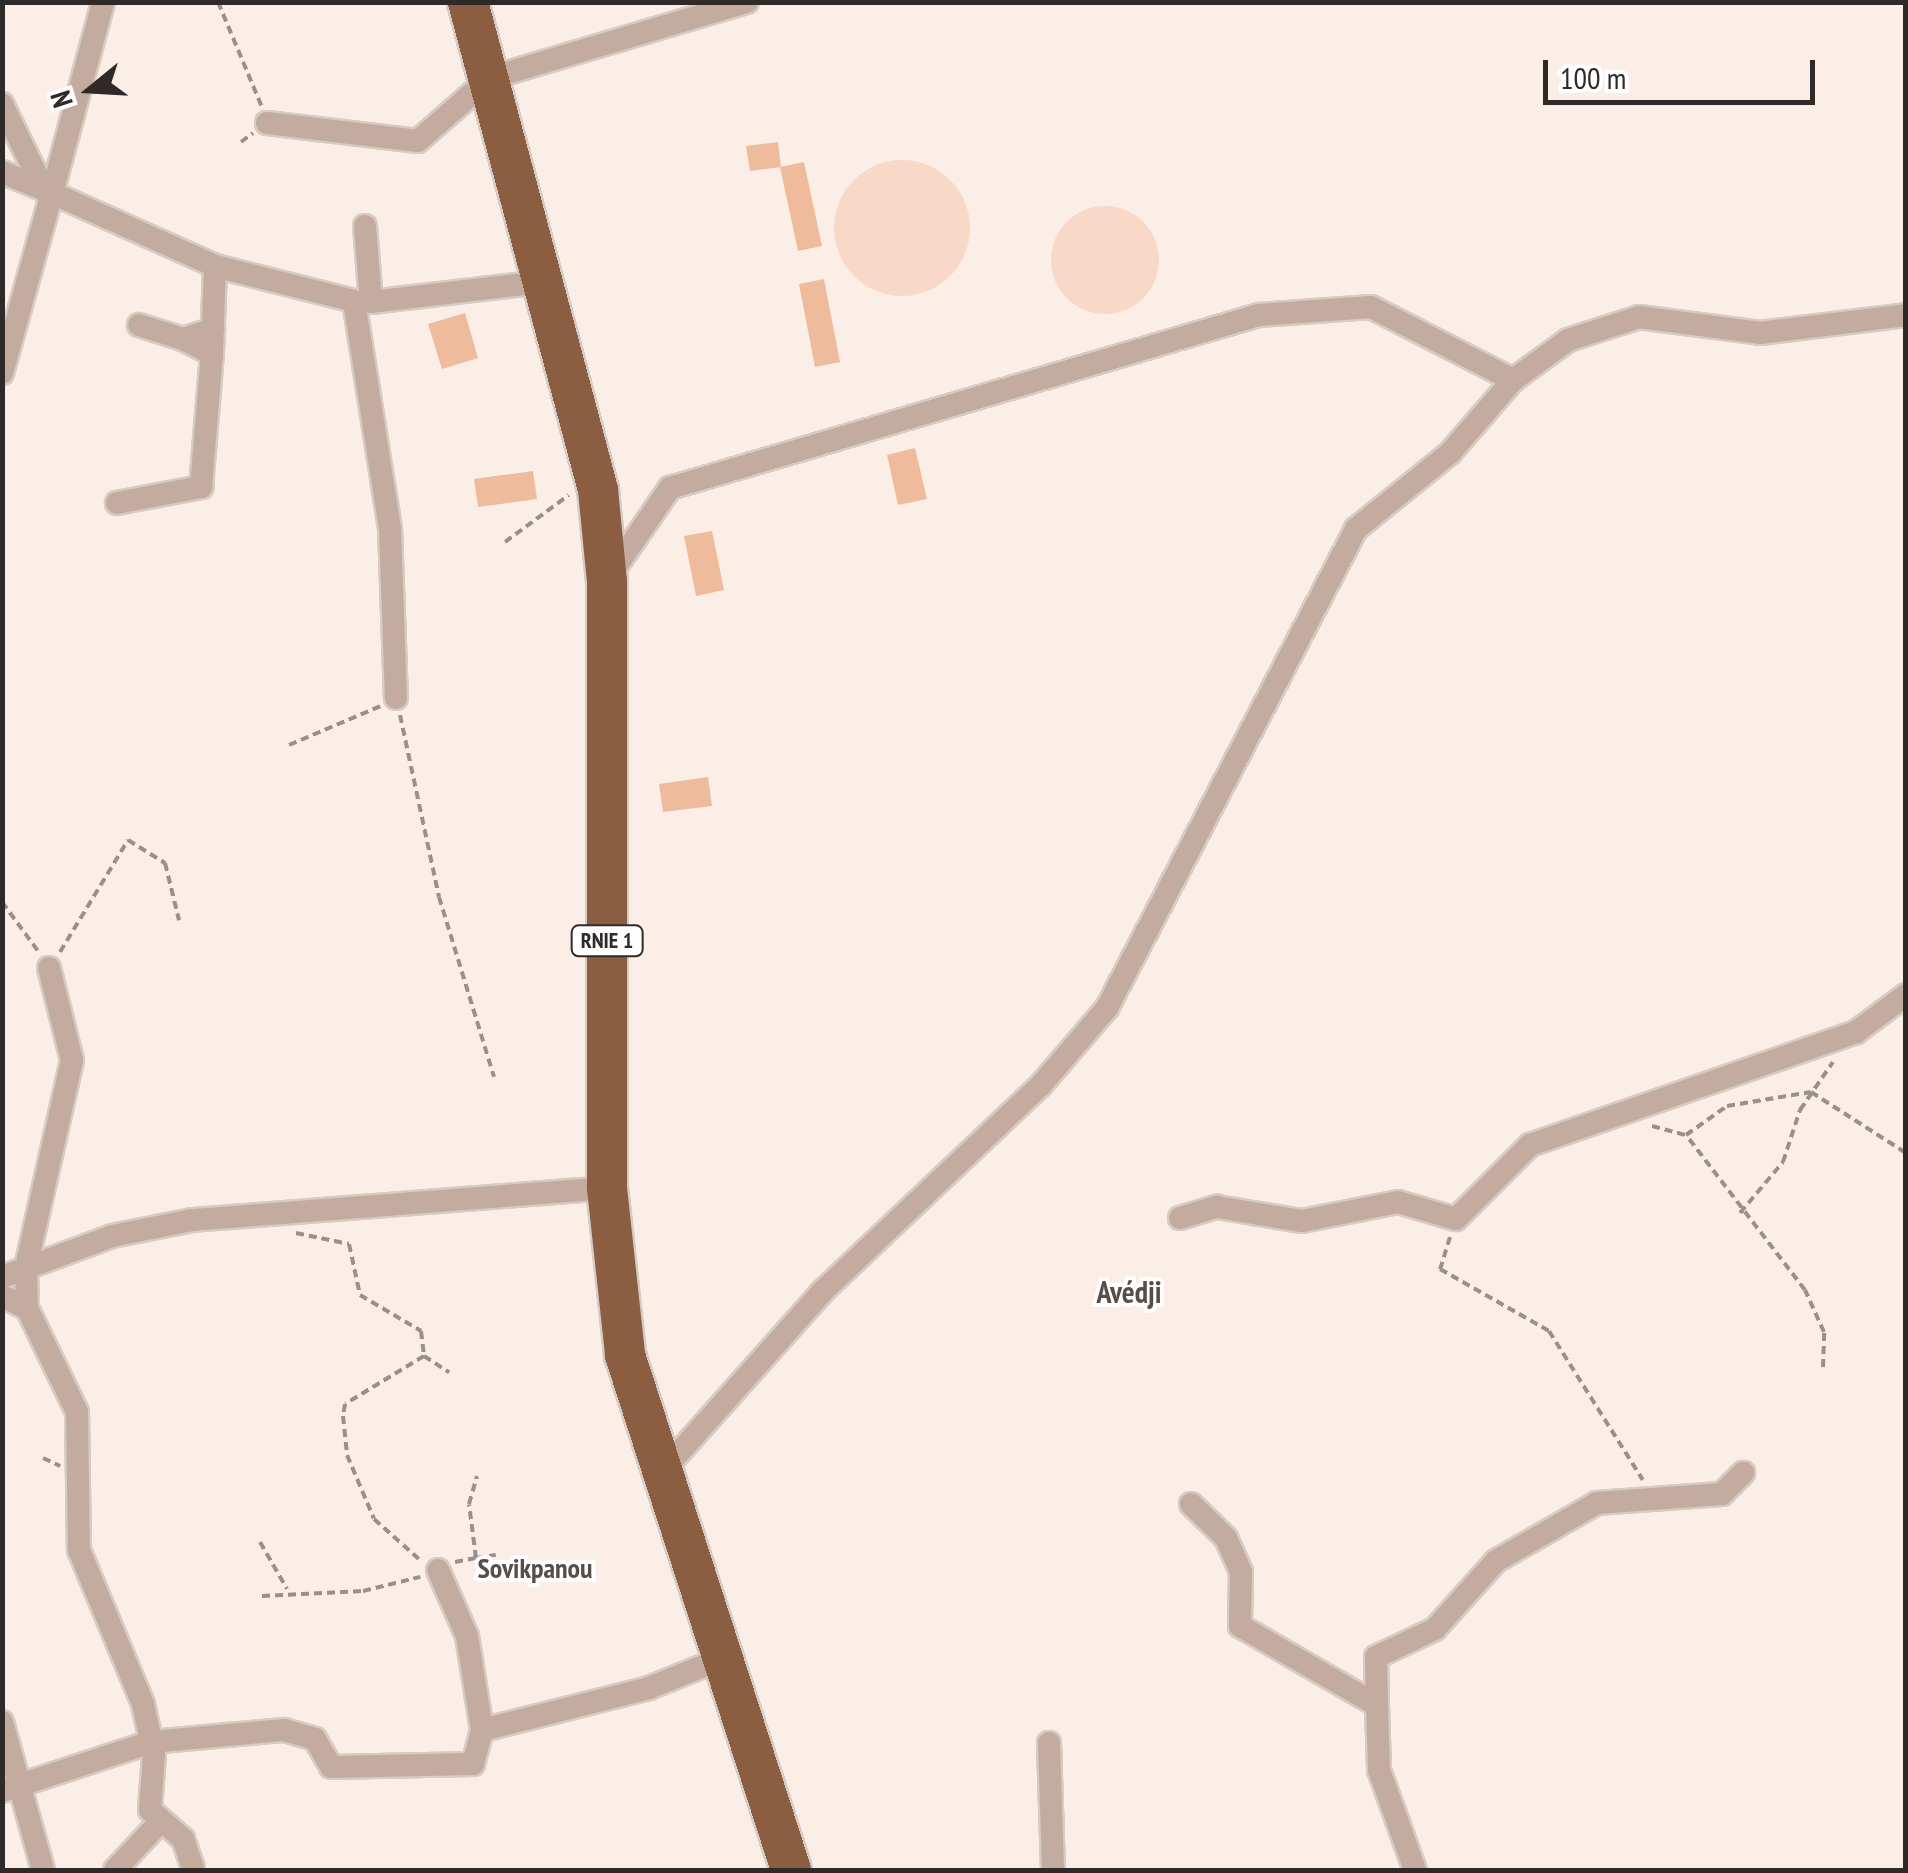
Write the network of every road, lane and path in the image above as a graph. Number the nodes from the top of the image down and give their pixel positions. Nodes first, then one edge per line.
1 (104, 2) edge
2 (218, 2) edge
3 (468, 2) edge
4 (747, 2) edge
5 (490, 78) junction
6 (2, 104) edge
7 (267, 123) junction
8 (241, 142) dead end
9 (2, 172) edge
10 (48, 191) junction
11 (365, 226) dead end
12 (215, 266) junction
13 (549, 280) junction
14 (362, 302) junction
15 (1906, 316) edge
16 (139, 325) dead end
17 (213, 330) junction
18 (183, 339) junction
19 (212, 354) junction
20 (2, 373) edge
21 (1513, 380) junction
22 (566, 496) dead end
23 (117, 503) dead end
24 (505, 542) dead end
25 (607, 581) junction
26 (396, 698) junction
27 (289, 745) dead end
28 (2, 902) edge
29 (179, 920) dead end
30 (49, 968) junction
31 (1906, 996) edge
32 (494, 1077) dead end
33 (1811, 1092) junction
34 (1906, 1153) edge
35 (607, 1188) junction
36 (1740, 1213) junction
37 (1180, 1218) dead end
38 (1456, 1219) junction
39 (286, 1231) dead end
40 (26, 1267) junction
41 (2, 1277) edge
42 (2, 1296) edge
43 (27, 1308) junction
44 (424, 1356) junction
45 (1823, 1367) dead end
46 (449, 1372) dead end
47 (660, 1474) junction
48 (1743, 1474) dead end
49 (477, 1476) dead end
50 (1652, 1498) junction
51 (1191, 1504) dead end
52 (260, 1542) dead end
53 (496, 1554) dead end
54 (476, 1558) junction
55 (438, 1570) junction
56 (288, 1589) junction
57 (262, 1596) dead end
58 (723, 1658) junction
59 (1377, 1705) junction
60 (2, 1722) edge
61 (482, 1730) junction
62 (151, 1742) junction
63 (1050, 1743) dead end
64 (14, 1787) edge
65 (158, 1824) junction
66 (43, 1870) edge
67 (115, 1870) edge
68 (194, 1870) edge
69 (791, 1870) edge
70 (1053, 1870) edge
71 (1414, 1870) edge

1 - 10 street
2 - 7 path
3 - 5 highway, RNIE 1
4 - 5 street
5 - 7 street
5 - 13 highway, RNIE 1
6 - 10 street
7 - 8 path
9 - 10 street
10 - 12 street
10 - 20 street
11 - 14 street
12 - 14 street
12 - 17 street
13 - 14 street
13 - 25 highway, RNIE 1
14 - 26 street
15 - 21 street
16 - 18 street
17 - 18 street
17 - 19 street
18 - 19 street
19 - 23 street
21 - 25 street
21 - 47 street
22 - 24 path
25 - 35 highway, RNIE 1
26 - 27 path
26 - 32 path
28 - 30 path
29 - 30 path
30 - 40 street
31 - 38 street
33 - 34 path
33 - 36 path
33 - 36 path
35 - 40 street
35 - 47 highway, RNIE 1
36 - 45 path
37 - 38 street
38 - 50 path
39 - 44 path
40 - 41 street
40 - 43 street
42 - 43 street
43 - 62 street
44 - 46 path
44 - 55 path
47 - 58 highway, RNIE 1
48 - 50 street
49 - 54 path
50 - 59 street
51 - 59 street
52 - 56 path
53 - 54 path
54 - 55 path
55 - 56 path
55 - 61 street
56 - 57 path
58 - 61 street
58 - 69 highway, RNIE 1
59 - 71 street
60 - 64 street
61 - 62 street
62 - 64 street
62 - 65 street
63 - 70 street
64 - 66 street
65 - 67 street
65 - 68 street

